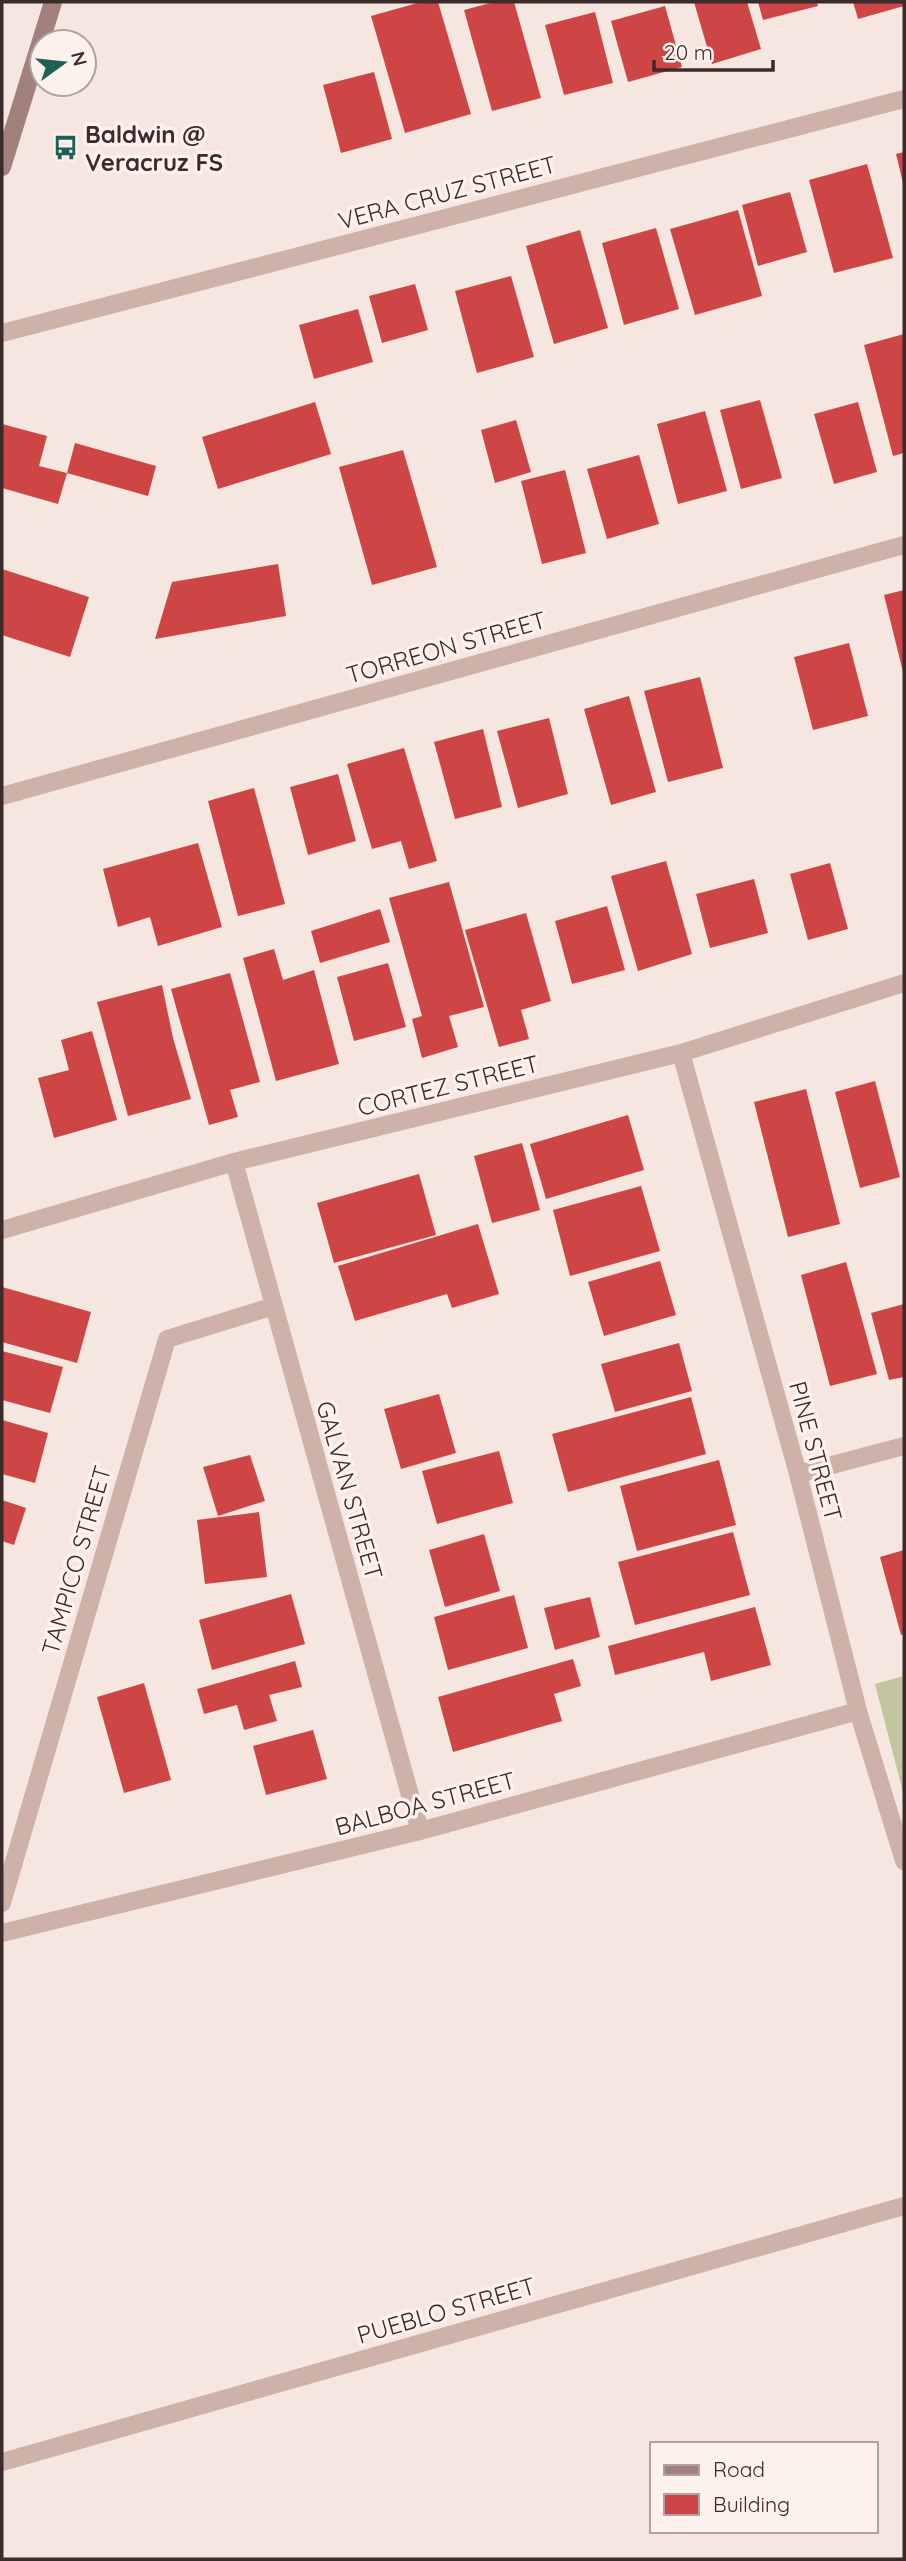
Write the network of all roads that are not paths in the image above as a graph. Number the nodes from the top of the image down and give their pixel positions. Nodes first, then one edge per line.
1 (53, 2) edge
2 (904, 99) edge
3 (2, 167) edge
4 (2, 333) edge
5 (904, 545) edge
6 (2, 796) edge
7 (904, 983) edge
8 (681, 1053) junction
9 (234, 1162) junction
10 (2, 1230) edge
11 (274, 1306) junction
12 (904, 1446) edge
13 (798, 1474) junction
14 (858, 1711) junction
15 (420, 1832) junction
16 (904, 1861) edge
17 (2, 1903) edge
18 (2, 1933) edge
19 (904, 2206) edge
20 (2, 2462) edge

1 - 3 main road
2 - 4 street, VERA CRUZ STREET
5 - 6 street, TORREON STREET
7 - 8 street, CORTEZ STREET
8 - 9 street, CORTEZ STREET
8 - 13 street, PINE STREET
9 - 10 street, CORTEZ STREET
9 - 11 street, GALVAN STREET
11 - 15 street, GALVAN STREET
11 - 17 street, TAMPICO STREET
12 - 13 street
13 - 14 street, PINE STREET
14 - 15 street, BALBOA STREET
14 - 16 street, PINE STREET
15 - 18 street, BALBOA STREET
19 - 20 street, PUEBLO STREET

